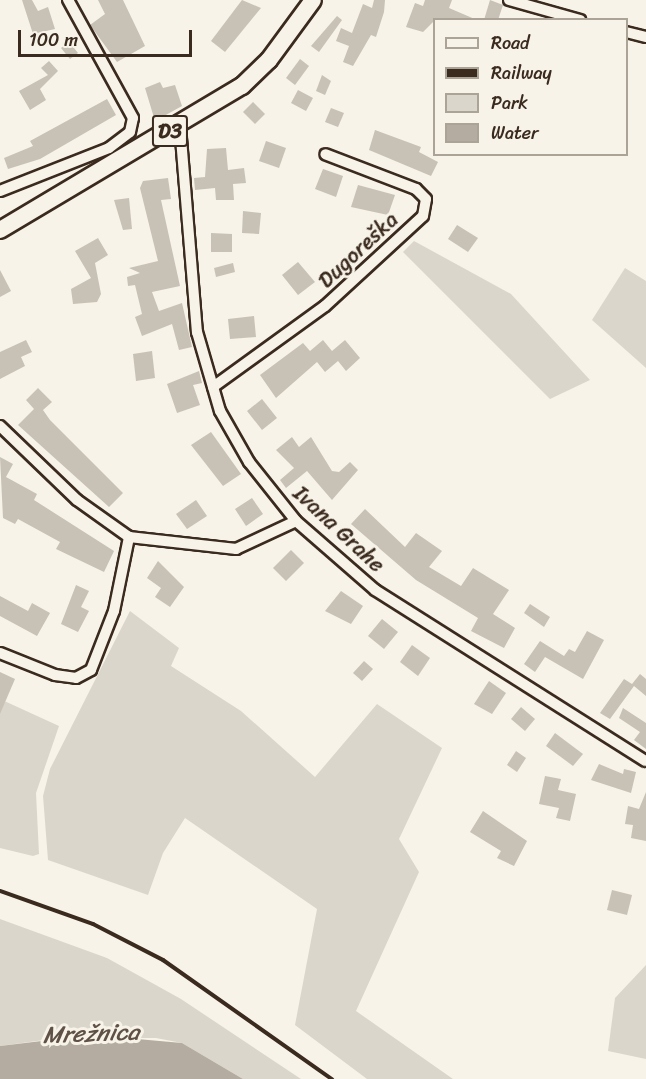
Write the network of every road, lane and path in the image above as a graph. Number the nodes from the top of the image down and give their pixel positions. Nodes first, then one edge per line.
1 (68, 0) edge
2 (313, 0) edge
3 (508, 0) edge
4 (573, 18) edge
5 (628, 32) edge
6 (646, 38) edge
7 (180, 126) junction
8 (325, 154) dead end
9 (0, 191) edge
10 (0, 230) edge
11 (213, 387) junction
12 (0, 426) edge
13 (296, 521) junction
14 (129, 537) junction
15 (0, 653) edge
16 (646, 761) edge

1 - 9 street
2 - 7 main road, D3
3 - 4 street
5 - 6 street
7 - 10 main road, D3
7 - 11 street, Ivana Grahe
8 - 11 street, Dugoreška
11 - 13 street, Ivana Grahe
12 - 14 street
13 - 14 street
13 - 16 street, Ivana Grahe
14 - 15 street

